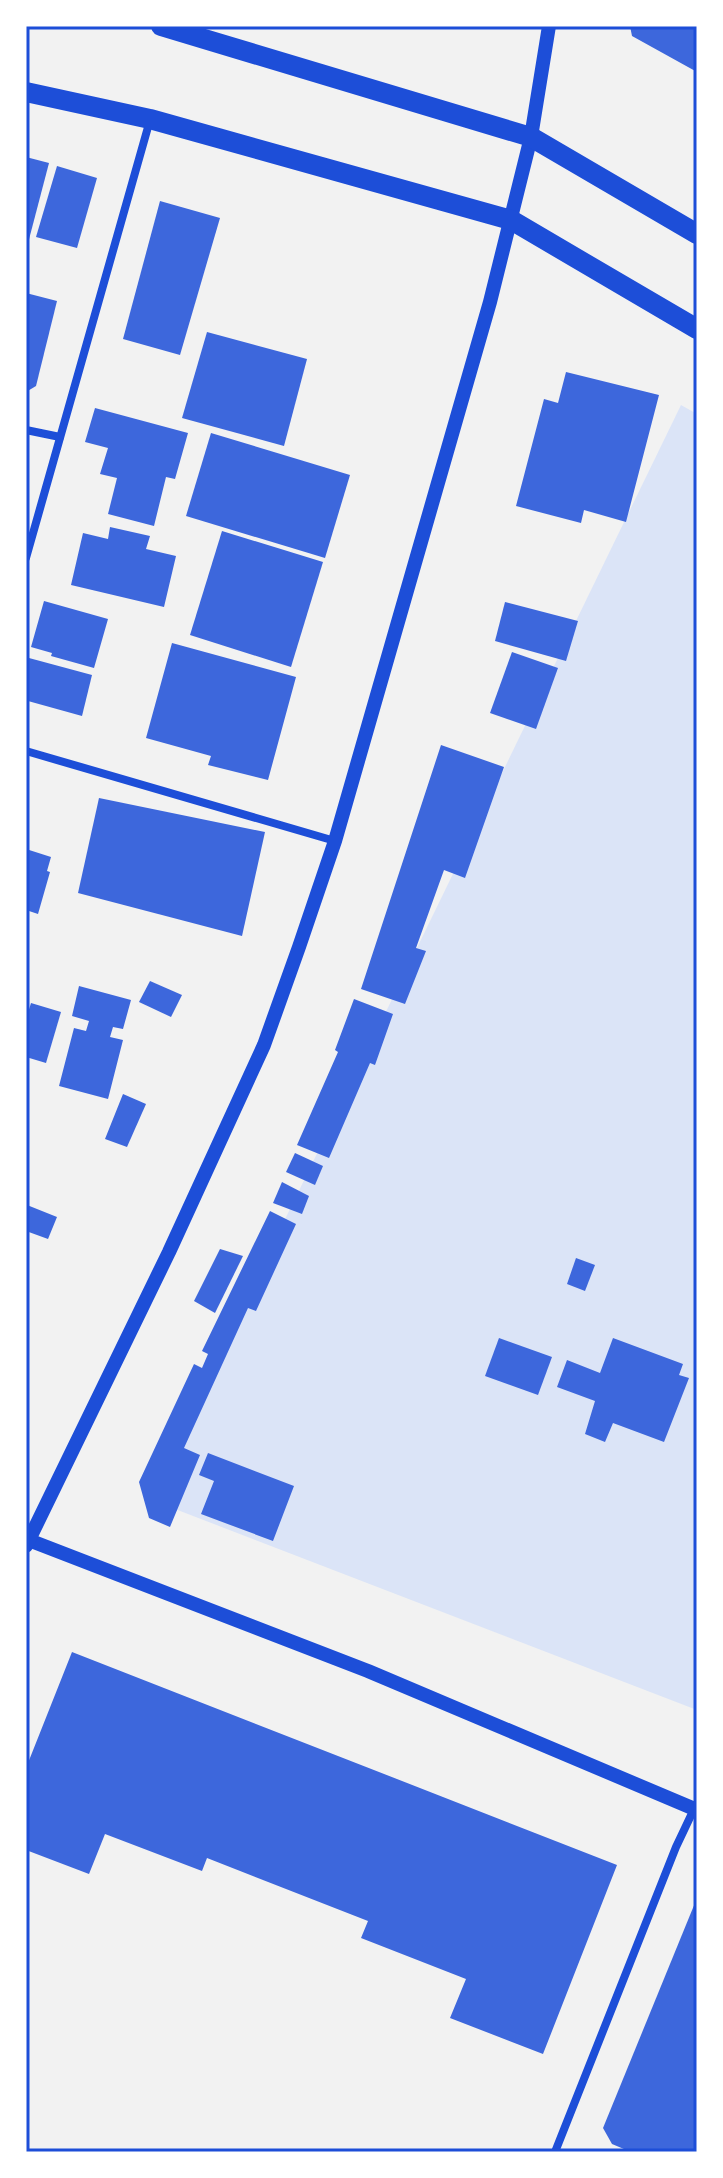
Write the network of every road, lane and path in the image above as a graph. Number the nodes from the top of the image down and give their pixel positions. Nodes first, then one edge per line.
1 (549, 26) edge
2 (169, 27) edge
3 (26, 92) edge
4 (150, 119) junction
5 (531, 137) junction
6 (511, 220) junction
7 (697, 234) edge
8 (697, 329) edge
9 (26, 430) edge
10 (60, 437) junction
11 (26, 558) edge
12 (26, 751) edge
13 (335, 841) junction
14 (27, 1542) edge
15 (695, 1809) edge
16 (555, 2152) edge

1 - 5 street
2 - 5 main road
3 - 4 main road
4 - 6 main road
4 - 10 street
5 - 6 street
5 - 7 main road
6 - 8 main road
6 - 13 street
9 - 10 street
10 - 11 street
12 - 13 street
13 - 14 street
14 - 15 street
15 - 16 street

